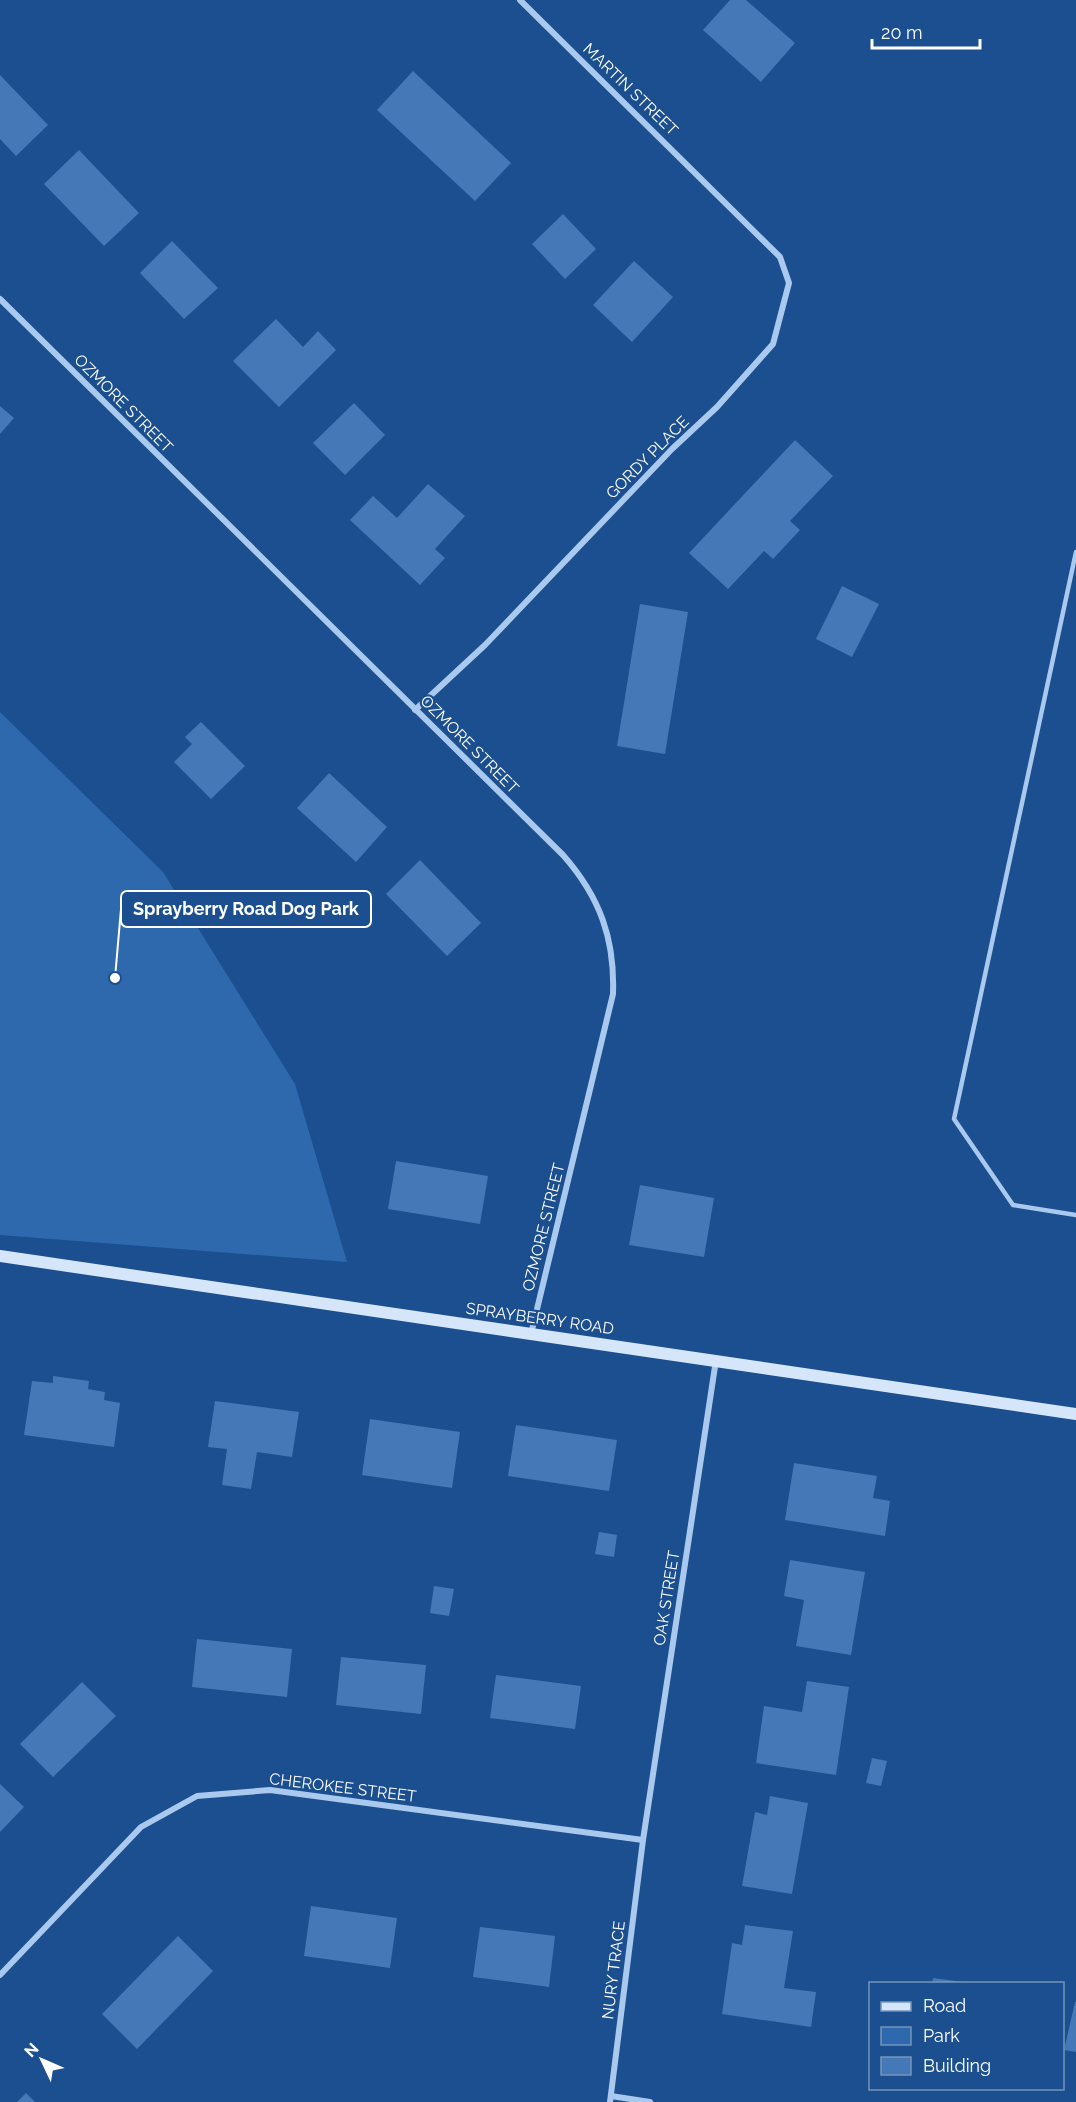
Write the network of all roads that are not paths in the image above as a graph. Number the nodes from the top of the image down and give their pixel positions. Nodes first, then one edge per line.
1 (520, 0) edge
2 (723, 197) joint
3 (0, 299) edge
4 (1076, 552) edge
5 (415, 710) junction
6 (1076, 1215) edge
7 (0, 1256) edge
8 (531, 1334) junction
9 (716, 1359) junction
10 (1076, 1414) edge
11 (643, 1840) junction
12 (0, 1975) edge
13 (610, 2099) edge
14 (650, 2102) edge

1 - 2 street, MARTIN STREET
2 - 5 street, GORDY PLACE
3 - 5 street, OZMORE STREET
4 - 6 lane
5 - 8 street, OZMORE STREET
7 - 8 street, SPRAYBERRY ROAD
8 - 9 street, SPRAYBERRY ROAD
9 - 10 street, SPRAYBERRY ROAD
9 - 11 street, OAK STREET
11 - 12 street, CHEROKEE STREET
11 - 13 street, NURY TRACE
13 - 14 street

